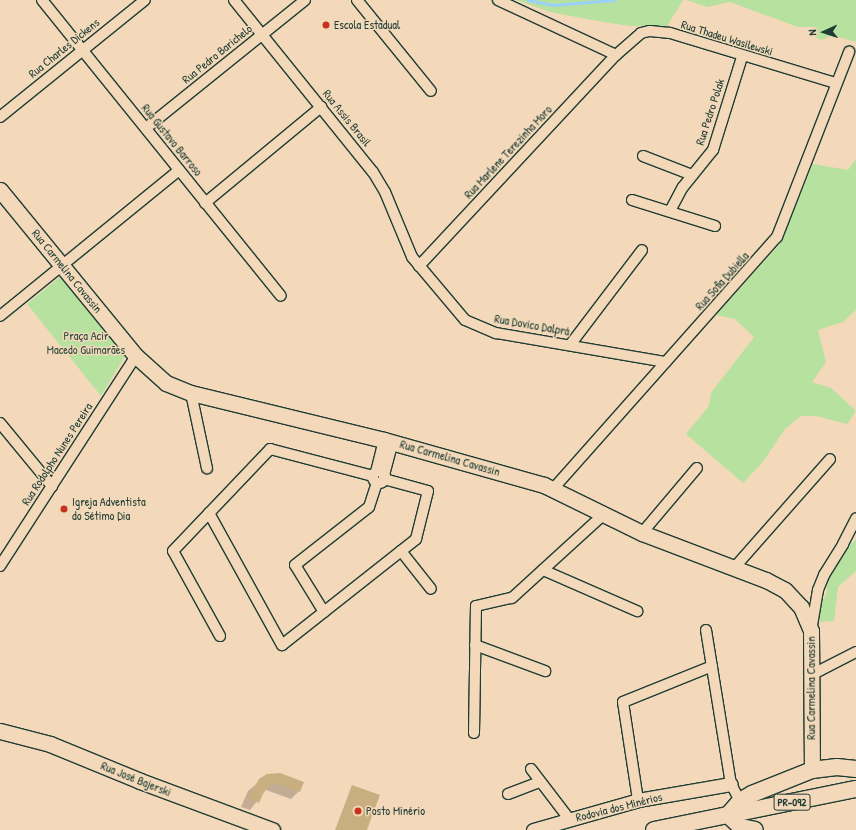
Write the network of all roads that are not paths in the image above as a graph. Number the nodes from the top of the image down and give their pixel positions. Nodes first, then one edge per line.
1 (42, 0) edge
2 (145, 0) edge
3 (234, 0) edge
4 (305, 0) edge
5 (357, 0) edge
6 (498, 0) edge
7 (262, 34) junction
8 (83, 50) junction
9 (849, 52) dead end
10 (616, 55) junction
11 (742, 57) junction
12 (836, 83) junction
13 (431, 91) dead end
14 (321, 107) junction
15 (0, 117) edge
16 (146, 128) junction
17 (643, 156) dead end
18 (179, 170) junction
19 (692, 175) junction
20 (0, 190) edge
21 (632, 200) dead end
22 (206, 203) junction
23 (670, 212) junction
24 (716, 226) dead end
25 (642, 250) dead end
26 (62, 266) junction
27 (419, 266) junction
28 (281, 296) dead end
29 (0, 316) edge
30 (570, 345) junction
31 (136, 356) junction
32 (666, 362) junction
33 (192, 393) junction
34 (0, 423) edge
35 (388, 441) junction
36 (830, 459) dead end
37 (206, 468) dead end
38 (697, 468) dead end
39 (379, 477) junction
40 (52, 486) junction
41 (552, 489) junction
42 (209, 513) junction
43 (603, 515) junction
44 (856, 518) edge
45 (642, 533) junction
46 (401, 551) junction
47 (0, 566) edge
48 (734, 568) junction
49 (543, 570) junction
50 (432, 589) dead end
51 (324, 612) junction
52 (637, 612) dead end
53 (706, 630) dead end
54 (811, 631) junction
55 (220, 636) dead end
56 (475, 645) junction
57 (856, 652) edge
58 (712, 666) junction
59 (545, 671) dead end
60 (813, 674) junction
61 (0, 731) edge
62 (474, 733) dead end
63 (530, 769) dead end
64 (812, 770) junction
65 (856, 770) edge
66 (540, 782) junction
67 (731, 784) junction
68 (856, 789) edge
69 (508, 794) dead end
70 (638, 800) junction
71 (740, 801) junction
72 (570, 820) junction
73 (730, 822) edge
74 (272, 830) edge
75 (532, 830) edge
76 (654, 830) edge
77 (755, 830) edge

1 - 8 street, Rua Gustavo Barroso
2 - 8 street, Rua Charles Dickens
3 - 7 street, Rua Assis Brasil
4 - 7 street, Rua Pedro Barichelo
5 - 13 street
6 - 10 street
7 - 14 street, Rua Assis Brasil
7 - 16 street, Rua Pedro Barichelo
8 - 15 street, Rua Charles Dickens
8 - 16 street, Rua Gustavo Barroso
9 - 12 street, Rua Sofia Dubiella
10 - 11 street, Rua Thadeu Wasilewski
10 - 27 street, Rua Marlene Terezinha Moro
11 - 12 street, Rua Thadeu Wasilewski
11 - 19 street, Rua Pedro Polak
12 - 32 street, Rua Sofia Dubiella
14 - 22 street
14 - 27 street, Rua Assis Brasil
16 - 18 street, Rua Gustavo Barroso
17 - 19 street
18 - 22 street, Rua Gustavo Barroso
18 - 26 street
19 - 23 street, Rua Pedro Polak
20 - 26 main road, Rua Carmelina Cavassin
21 - 23 street
22 - 28 street, Rua Gustavo Barroso
23 - 24 street
25 - 30 street
26 - 29 street
26 - 31 main road, Rua Carmelina Cavassin
27 - 30 street, Rua Dovico Dalprá
30 - 32 street, Rua Dovico Dalprá
31 - 33 main road, Rua Carmelina Cavassin
31 - 40 street, Rua Rodolpho Nunes Pereira
32 - 41 street, Rua Sofia Dubiella
33 - 35 main road, Rua Carmelina Cavassin
33 - 37 street
34 - 40 street
35 - 39 street
35 - 41 main road, Rua Carmelina Cavassin
36 - 48 street
38 - 45 street
39 - 42 street
39 - 46 street
39 - 51 street
40 - 47 street, Rua Rodolpho Nunes Pereira
41 - 43 main road, Rua Carmelina Cavassin
42 - 51 street
42 - 55 street
43 - 45 main road, Rua Carmelina Cavassin
43 - 49 street
44 - 54 street
45 - 48 main road, Rua Carmelina Cavassin
46 - 50 street
46 - 51 street
48 - 54 main road, Rua Carmelina Cavassin
49 - 52 street
49 - 56 street
53 - 58 street
54 - 60 main road, Rua Carmelina Cavassin
56 - 59 street
56 - 62 street
57 - 60 street
58 - 67 street
58 - 70 street
60 - 64 main road, Rua Carmelina Cavassin
61 - 74 main road, Rua José Bajerski
63 - 66 street
64 - 65 main road
64 - 71 main road
66 - 69 street
66 - 72 street
67 - 70 street, Rodovia dos Minérios
67 - 71 street
68 - 73 main road, PR-092
70 - 72 street, Rodovia dos Minérios
71 - 73 main road
72 - 75 street, Rodovia dos Minérios
73 - 76 main road, PR-092
73 - 77 main road

